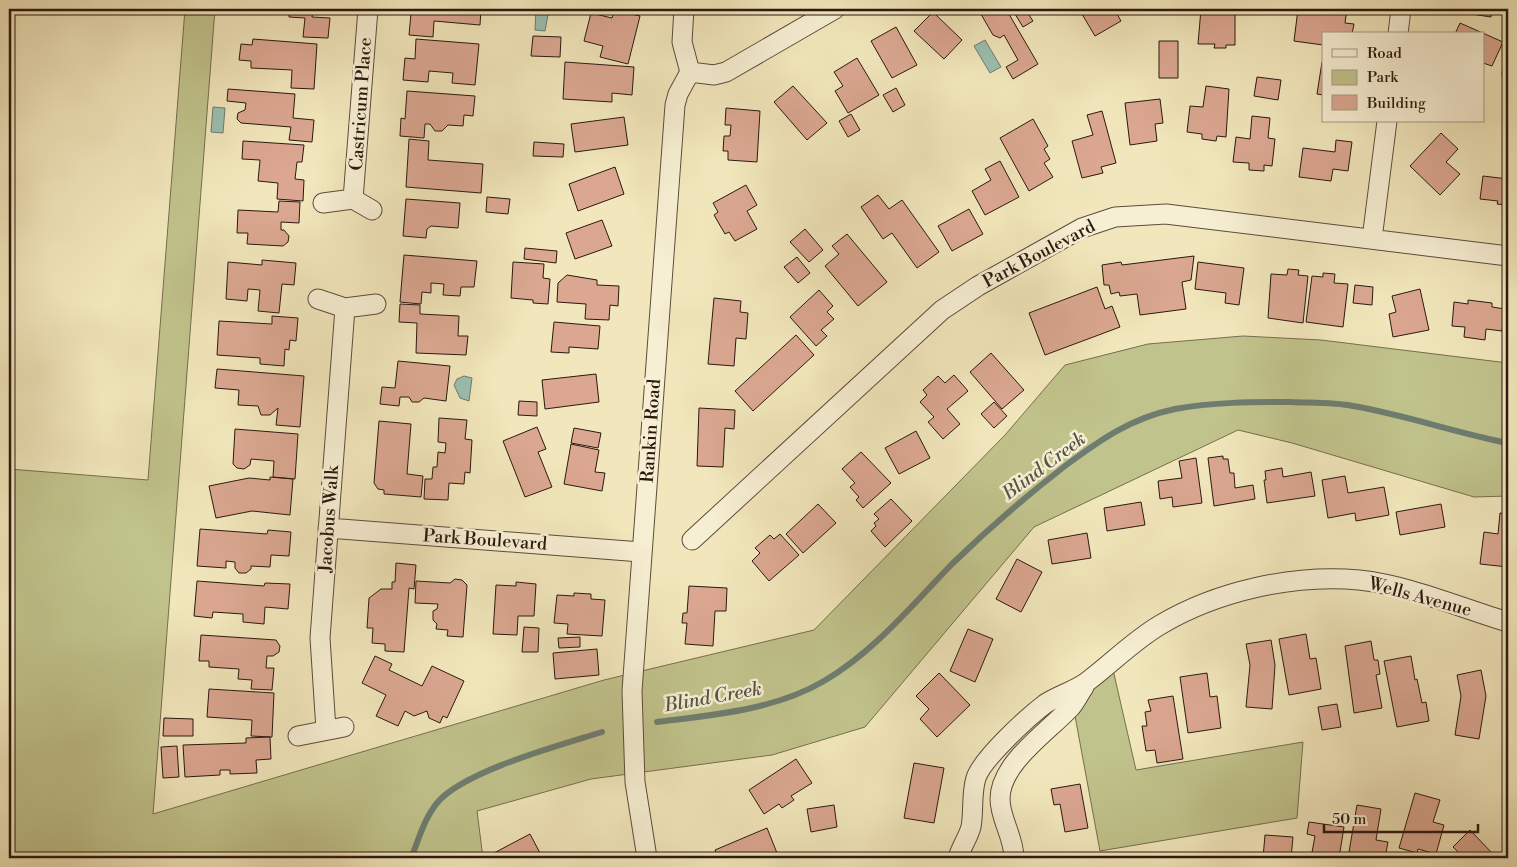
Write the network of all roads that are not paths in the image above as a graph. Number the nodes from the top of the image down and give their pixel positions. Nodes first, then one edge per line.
1 (368, 9) edge
2 (684, 9) edge
3 (835, 9) edge
4 (1401, 9) edge
5 (1398, 32) edge
6 (690, 72) junction
7 (1387, 122) edge
8 (353, 200) junction
9 (323, 203) dead end
10 (372, 210) dead end
11 (1372, 239) junction
12 (1508, 256) edge
13 (318, 299) dead end
14 (376, 304) dead end
15 (345, 308) junction
16 (328, 528) junction
17 (692, 540) dead end
18 (641, 552) junction
19 (1508, 622) edge
20 (1087, 682) junction
21 (298, 736) dead end
22 (647, 858) edge
23 (958, 858) edge
24 (1014, 858) edge

1 - 8 street, Castricum Place
2 - 6 street
3 - 6 street
4 - 5 street
6 - 18 street, Rankin Road
7 - 11 street
8 - 9 street
8 - 10 street
11 - 12 street, Park Boulevard
11 - 17 street, Park Boulevard
13 - 15 street
14 - 15 street
15 - 16 street, Jacobus Walk
16 - 18 street, Park Boulevard
16 - 21 street, Jacobus Walk
18 - 22 street, Rankin Road
19 - 20 street, Wells Avenue
20 - 23 street, Wells Avenue
20 - 24 street, Wells Avenue

